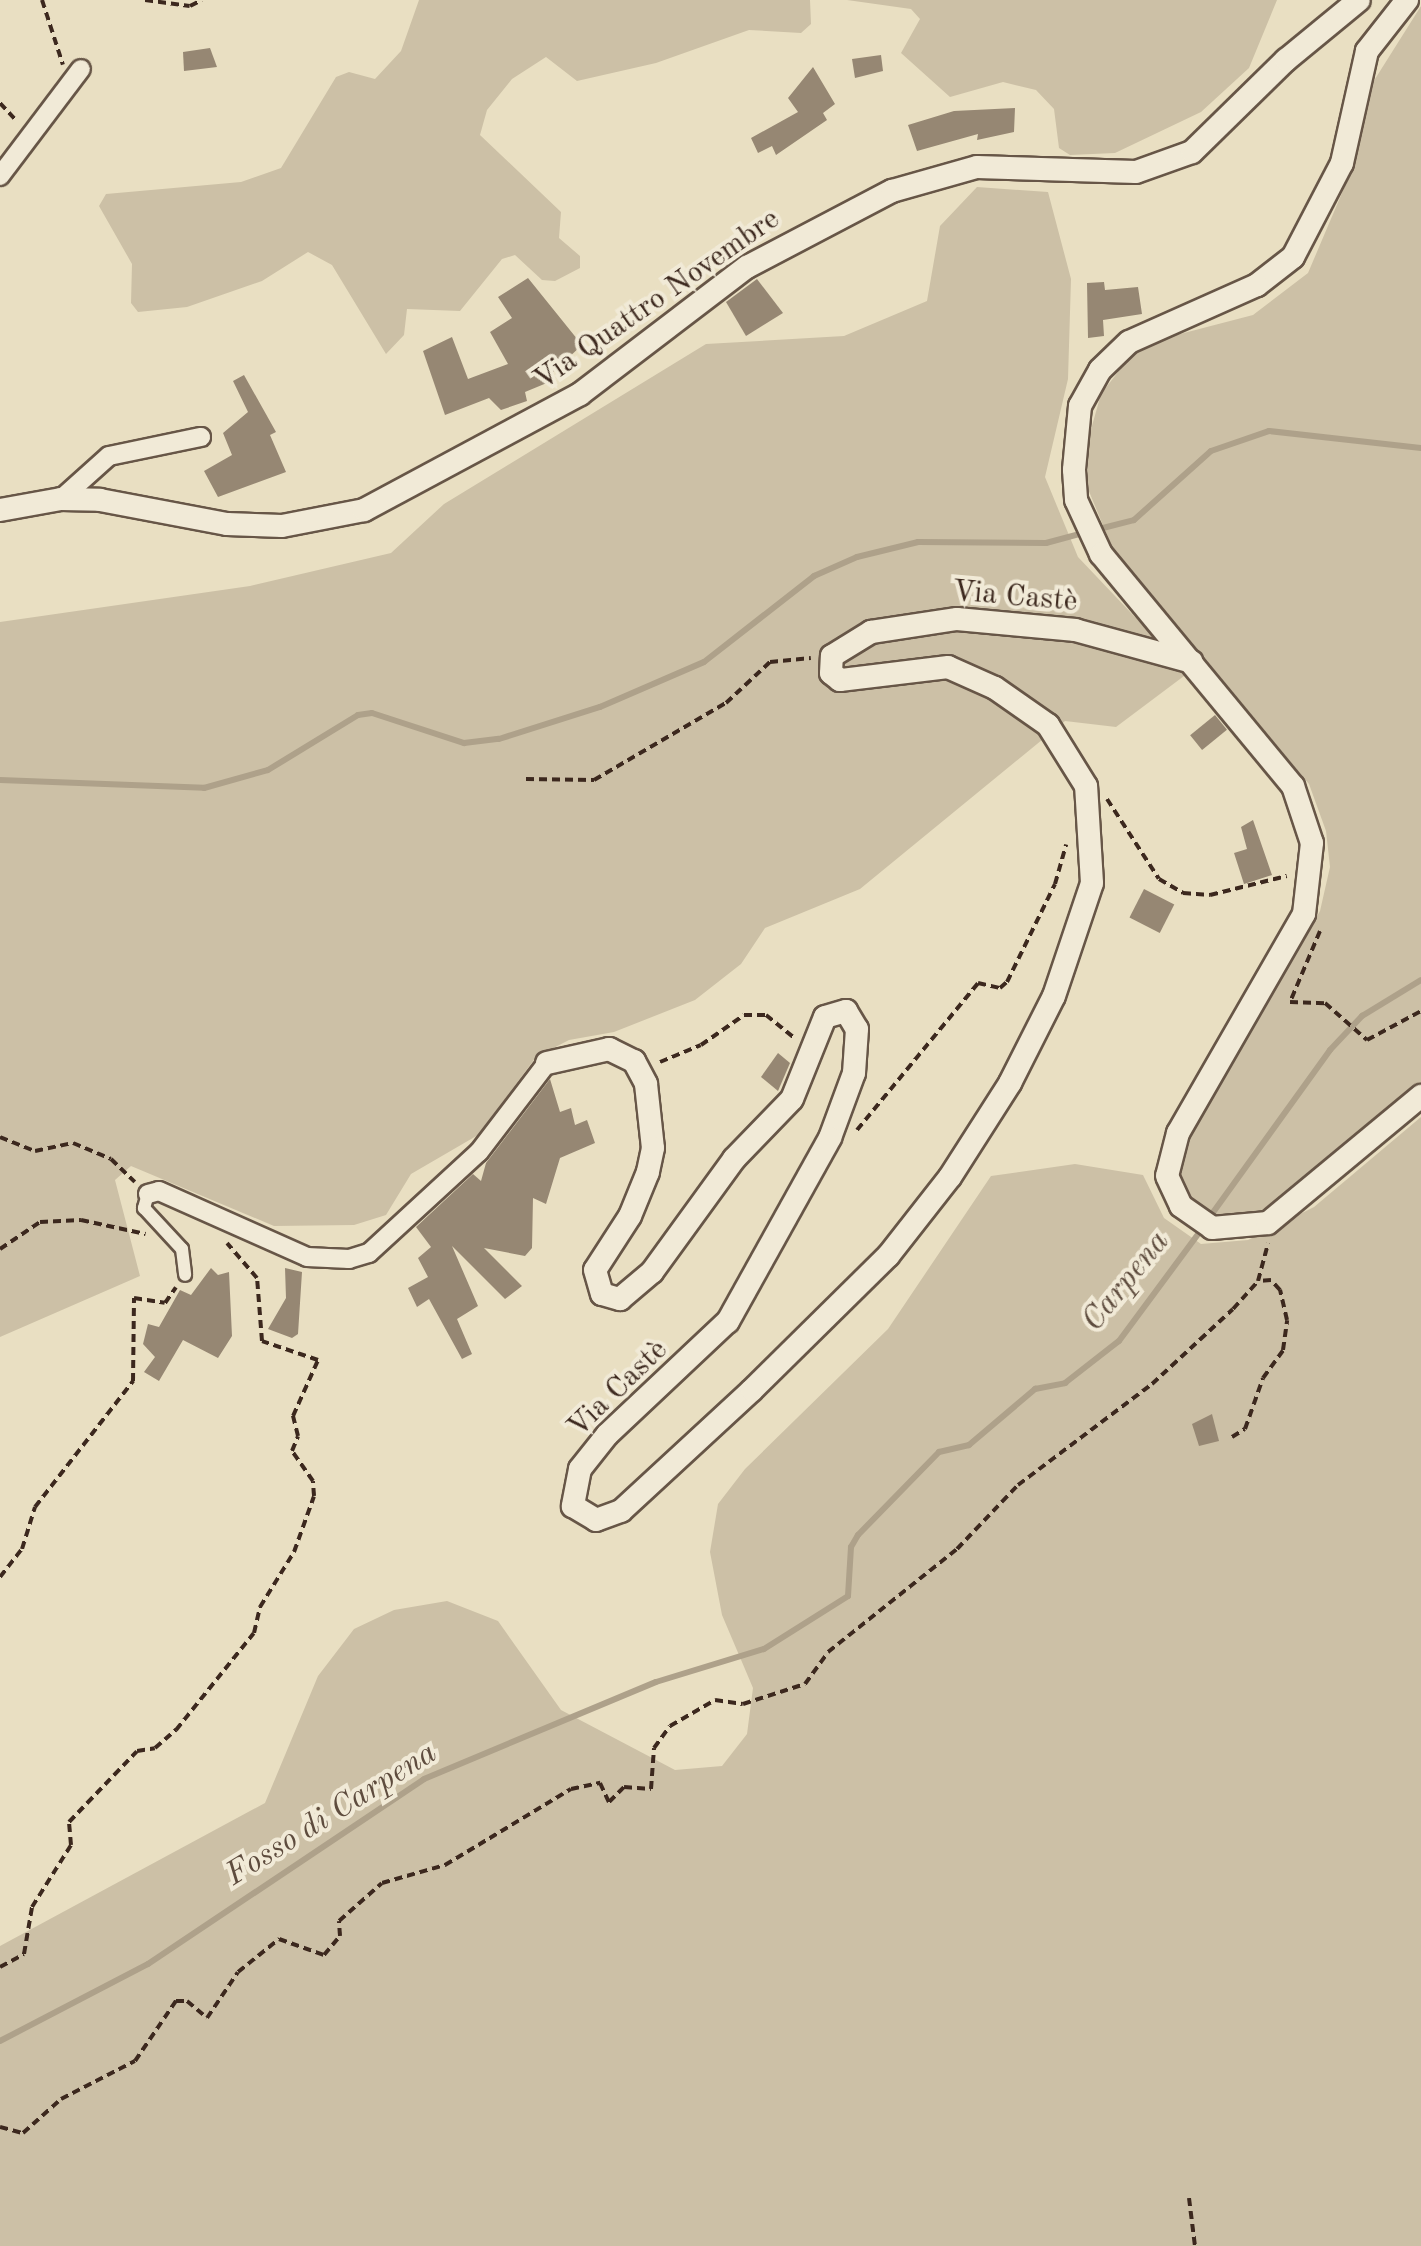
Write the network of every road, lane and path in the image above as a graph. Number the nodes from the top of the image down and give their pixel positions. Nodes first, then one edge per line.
1 (42, 0) edge
2 (145, 0) edge
3 (202, 0) edge
4 (1359, 0) edge
5 (1407, 0) edge
6 (77, 72) joint
7 (0, 103) edge
8 (24, 128) dead end
9 (0, 176) edge
10 (201, 437) dead end
11 (61, 498) junction
12 (0, 510) edge
13 (1192, 662) junction
14 (829, 666) junction
15 (526, 779) dead end
16 (1086, 786) junction
17 (1066, 832) dead end
18 (1295, 871) dead end
19 (1321, 926) dead end
20 (1421, 1010) edge
21 (546, 1062) joint
22 (810, 1062) junction
23 (640, 1068) junction
24 (1421, 1096) edge
25 (0, 1137) edge
26 (830, 1138) junction
27 (148, 1194) junction
28 (1268, 1223) junction
29 (173, 1236) junction
30 (223, 1238) dead end
31 (0, 1248) edge
32 (185, 1275) joint
33 (1258, 1280) junction
34 (1232, 1437) dead end
35 (0, 1577) edge
36 (0, 1966) edge
37 (0, 2127) edge
38 (1189, 2198) dead end
39 (1195, 2246) edge

1 - 6 path
2 - 3 path
4 - 11 street, Via Quattro Novembre
5 - 13 street
6 - 9 street
7 - 8 path
10 - 11 street
11 - 12 street, Via Quattro Novembre
13 - 14 street, Via Castè
13 - 28 street
14 - 15 path
14 - 16 street, Via Castè
16 - 18 path
16 - 26 street, Via Castè
17 - 26 path
19 - 20 path
21 - 23 street
21 - 27 street
22 - 23 path
22 - 23 street, Via Castè
22 - 26 street, Via Castè
24 - 28 street
25 - 27 path
27 - 29 street
28 - 33 path
29 - 31 path
29 - 32 street
30 - 36 path
32 - 35 path
33 - 34 path
33 - 37 path
38 - 39 path

